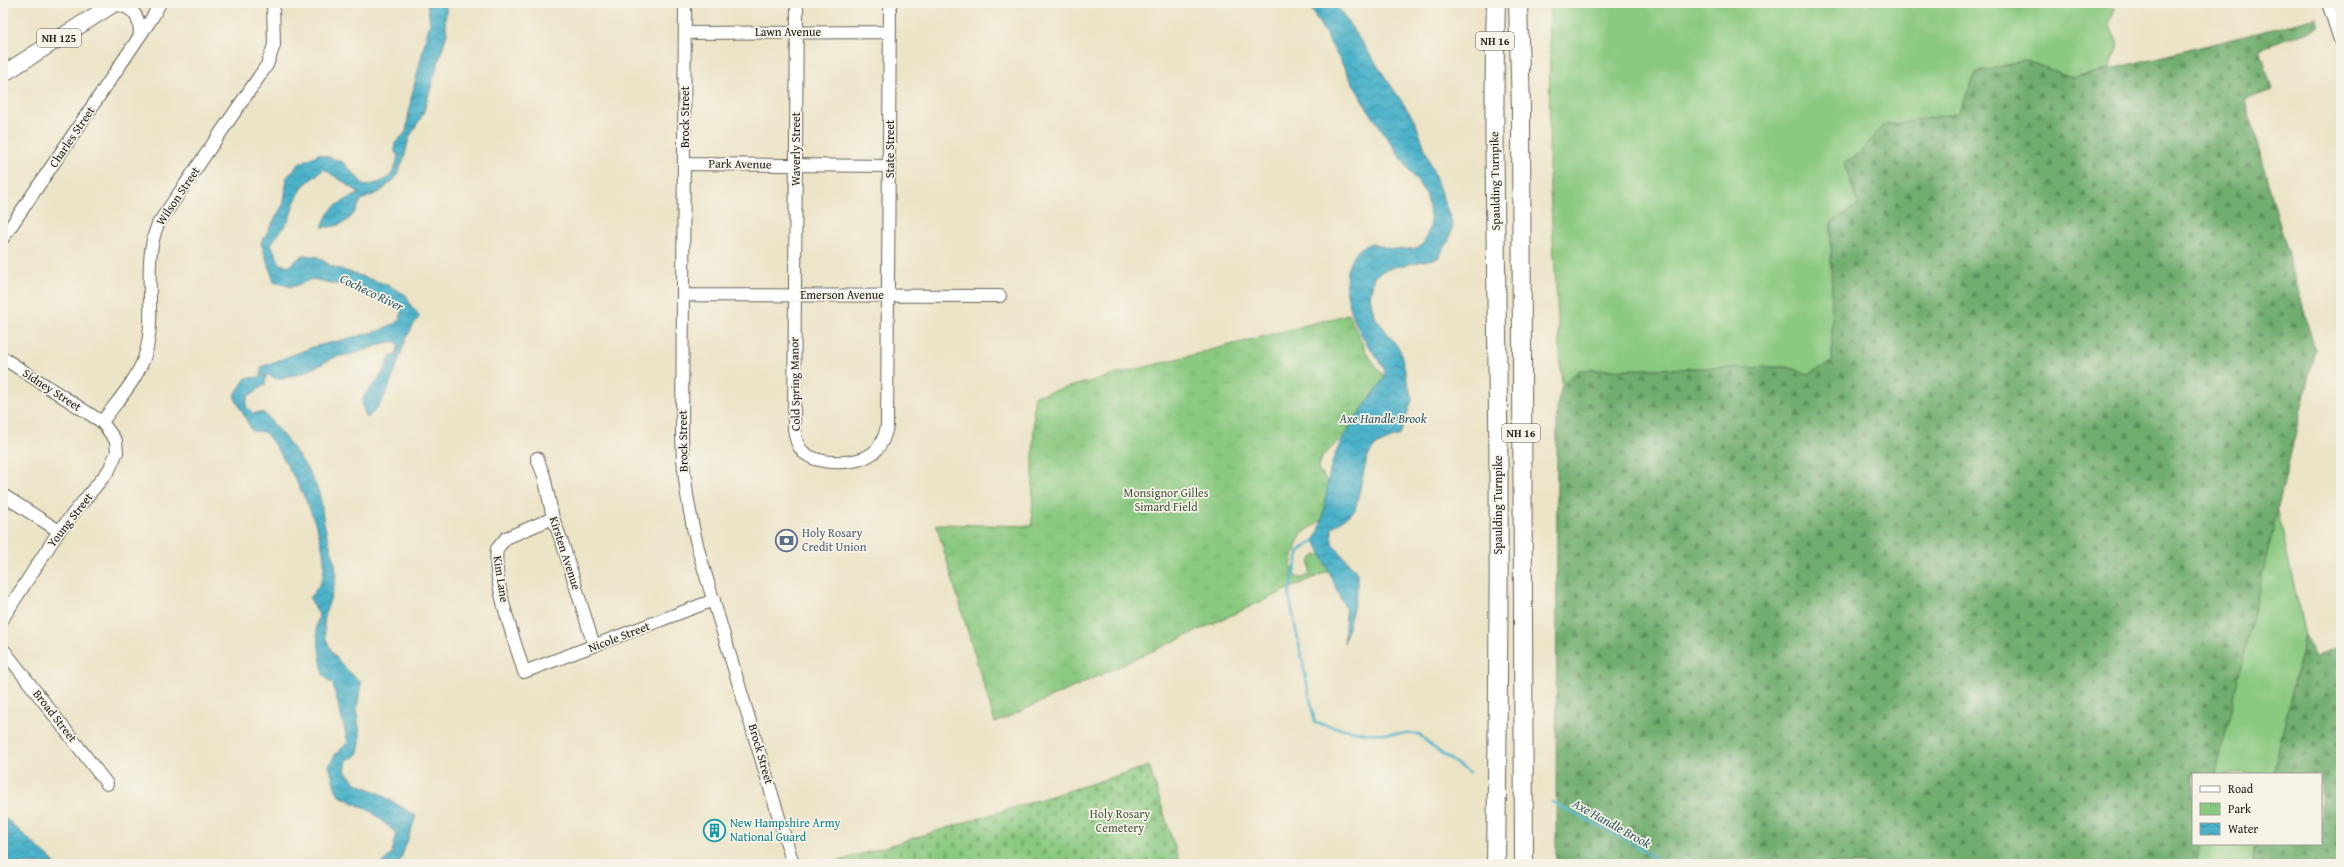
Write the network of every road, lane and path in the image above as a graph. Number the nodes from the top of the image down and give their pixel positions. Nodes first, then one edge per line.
1 (115, 3) edge
2 (160, 3) edge
3 (273, 3) edge
4 (685, 3) edge
5 (797, 3) edge
6 (890, 3) edge
7 (1484, 3) edge
8 (1496, 3) edge
9 (1518, 3) edge
10 (2328, 3) edge
11 (796, 32) junction
12 (890, 32) junction
13 (685, 33) junction
14 (140, 36) junction
15 (2341, 43) edge
16 (3, 74) edge
17 (1494, 79) junction
18 (685, 164) junction
19 (796, 165) junction
20 (890, 166) junction
21 (3, 238) edge
22 (684, 295) junction
23 (794, 295) junction
24 (888, 295) junction
25 (1000, 296) dead end
26 (3, 358) edge
27 (102, 422) junction
28 (537, 458) dead end
29 (3, 495) edge
30 (553, 518) junction
31 (59, 531) junction
32 (714, 600) junction
33 (3, 618) edge
34 (594, 646) junction
35 (3, 649) edge
36 (524, 672) joint
37 (107, 784) dead end
38 (793, 864) edge
39 (1496, 864) edge
40 (1524, 864) edge

1 - 14 street
1 - 16 main road, NH 125
2 - 14 street, Charles Street
3 - 27 street, Wilson Street
4 - 13 street, Brock Street
5 - 11 street, Waverly Street
6 - 12 street, State Street
7 - 17 highway
8 - 17 highway, Spaulding Turnpike / NH 16
9 - 40 highway, Spaulding Turnpike / NH 16
10 - 15 street
11 - 12 street, Lawn Avenue
11 - 13 street, Lawn Avenue
11 - 19 street, Waverly Street
12 - 20 street, State Street
13 - 18 street, Brock Street
14 - 21 street, Charles Street
17 - 39 highway, Spaulding Turnpike / NH 16
18 - 19 street, Park Avenue
18 - 22 street, Brock Street
19 - 20 street, Park Avenue
19 - 23 street, Waverly Street
20 - 24 street, State Street
22 - 23 street, Emerson Avenue
22 - 32 street, Brock Street
23 - 24 street, Emerson Avenue
23 - 24 street, Cold Spring Manor
24 - 25 street, Emerson Avenue
26 - 27 street, Sidney Street
27 - 31 street, Young Street
28 - 30 street, Kirsten Avenue
29 - 31 street
30 - 34 street, Kirsten Avenue
30 - 36 street, Kim Lane
31 - 33 street, Young Street
32 - 34 street, Nicole Street
32 - 38 street, Brock Street
34 - 36 street, Nicole Street
35 - 37 street, Broad Street

